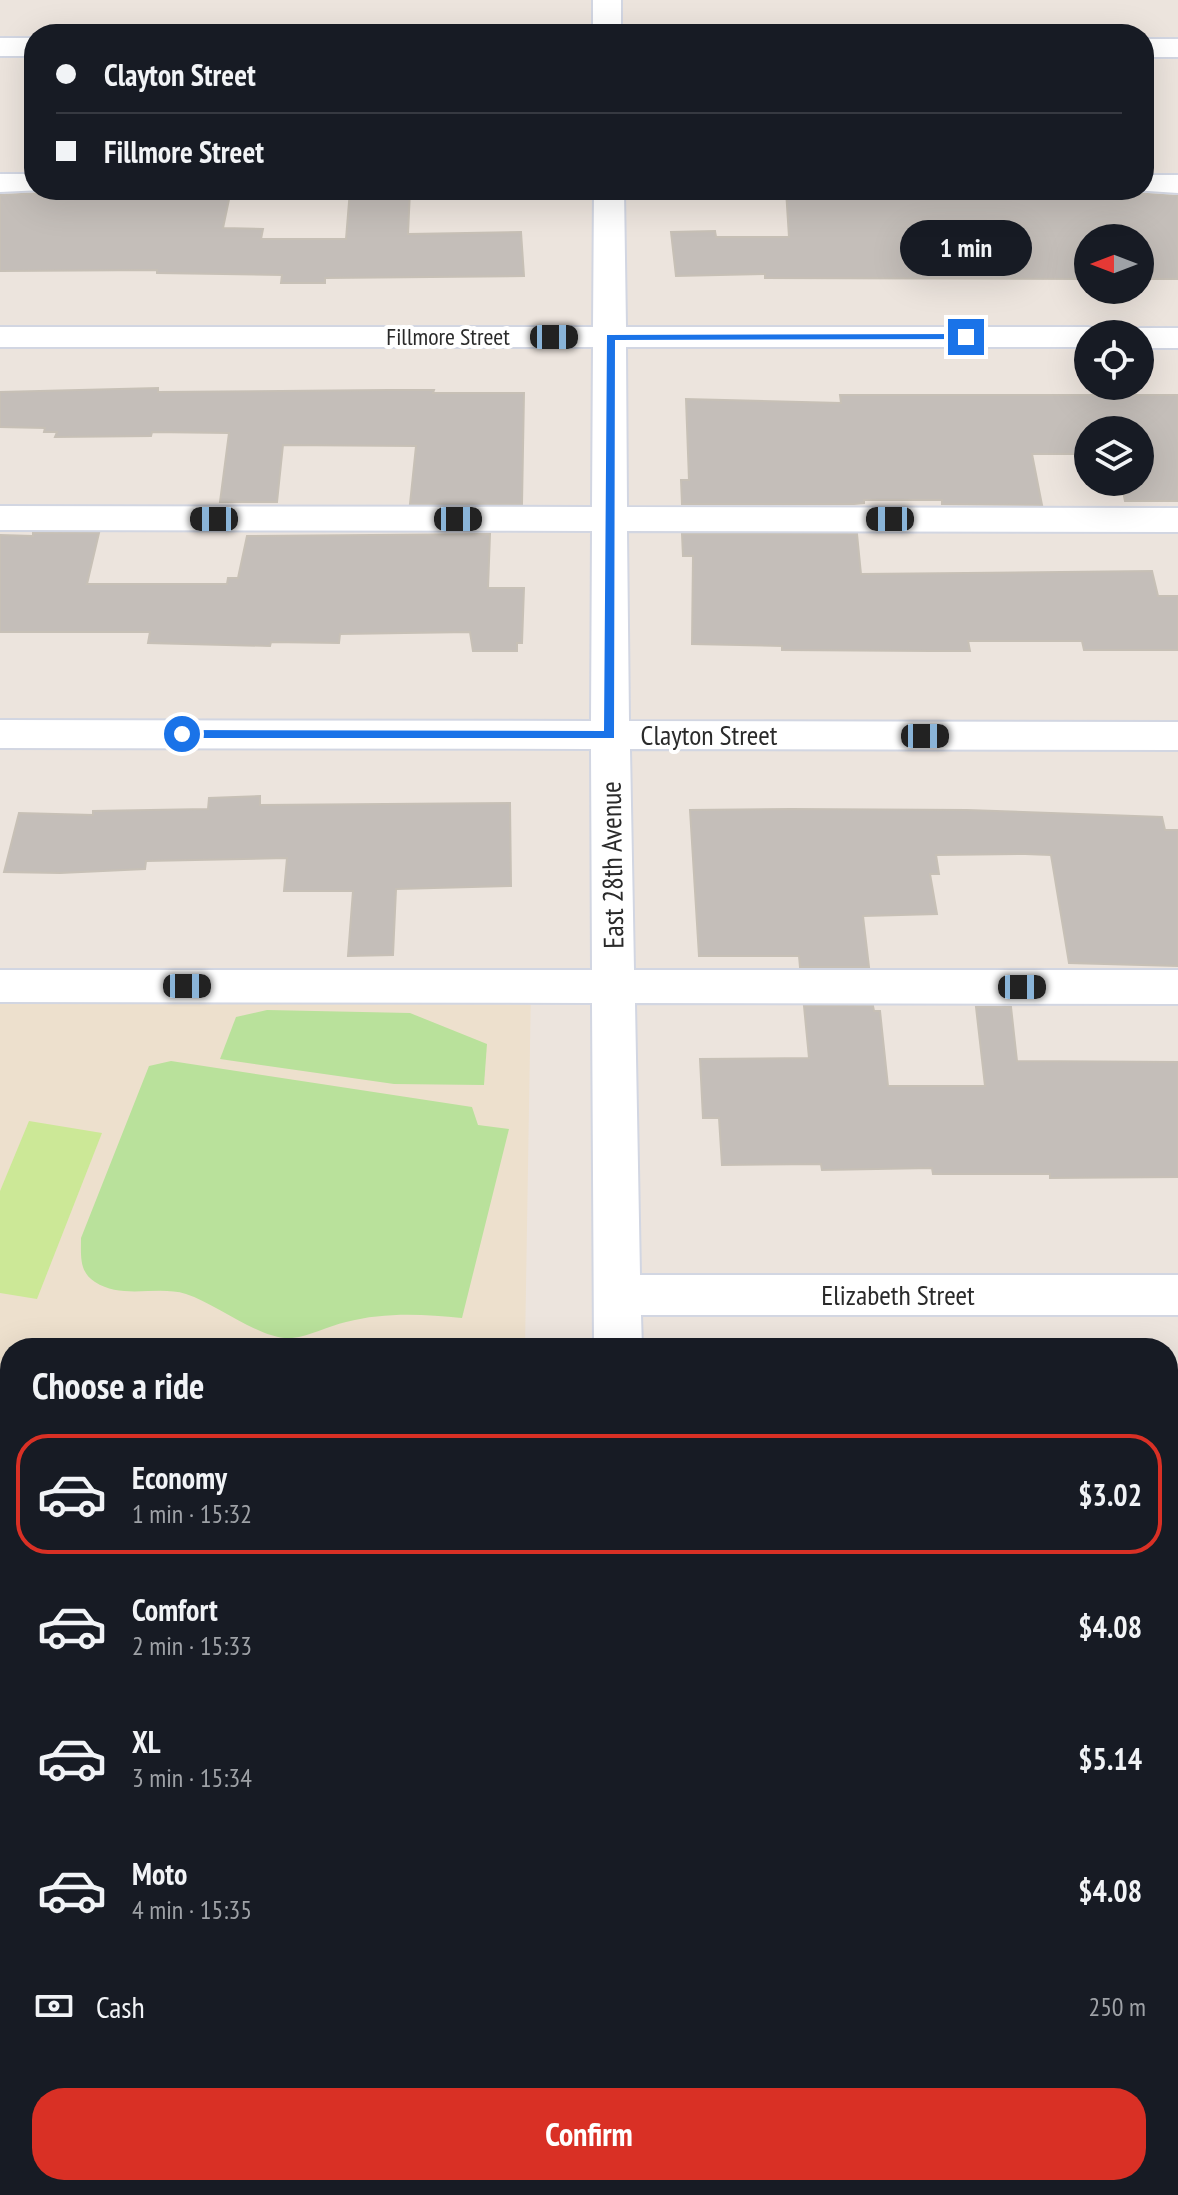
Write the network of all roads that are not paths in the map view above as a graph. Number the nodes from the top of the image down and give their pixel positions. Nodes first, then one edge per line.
1 (607, 0) edge
2 (607, 24) edge
3 (0, 47) edge
4 (24, 47) edge
5 (1154, 48) edge
6 (1178, 48) edge
7 (0, 183) edge
8 (24, 183) edge
9 (1154, 184) edge
10 (1178, 184) edge
11 (609, 200) edge
12 (0, 337) edge
13 (611, 337) junction
14 (1074, 337) edge
15 (1154, 338) edge
16 (1178, 338) edge
17 (0, 518) edge
18 (611, 519) junction
19 (1178, 520) edge
20 (0, 734) edge
21 (610, 735) junction
22 (1178, 736) edge
23 (0, 986) edge
24 (614, 987) junction
25 (1178, 987) edge
26 (617, 1295) junction
27 (1178, 1295) edge
28 (618, 1338) edge

1 - 2 street
3 - 4 street
5 - 6 street
7 - 8 street
9 - 10 street
11 - 13 street, East 28th Avenue
12 - 13 street, Fillmore Street
13 - 14 street, Fillmore Street
13 - 18 street, East 28th Avenue
15 - 16 street
17 - 18 street
18 - 19 street
18 - 21 street, East 28th Avenue
20 - 21 street, Clayton Street
21 - 22 street, Clayton Street
21 - 24 street, East 28th Avenue
23 - 24 street
24 - 25 street
24 - 26 street, East 28th Avenue
26 - 27 street, Elizabeth Street
26 - 28 street, East 28th Avenue

